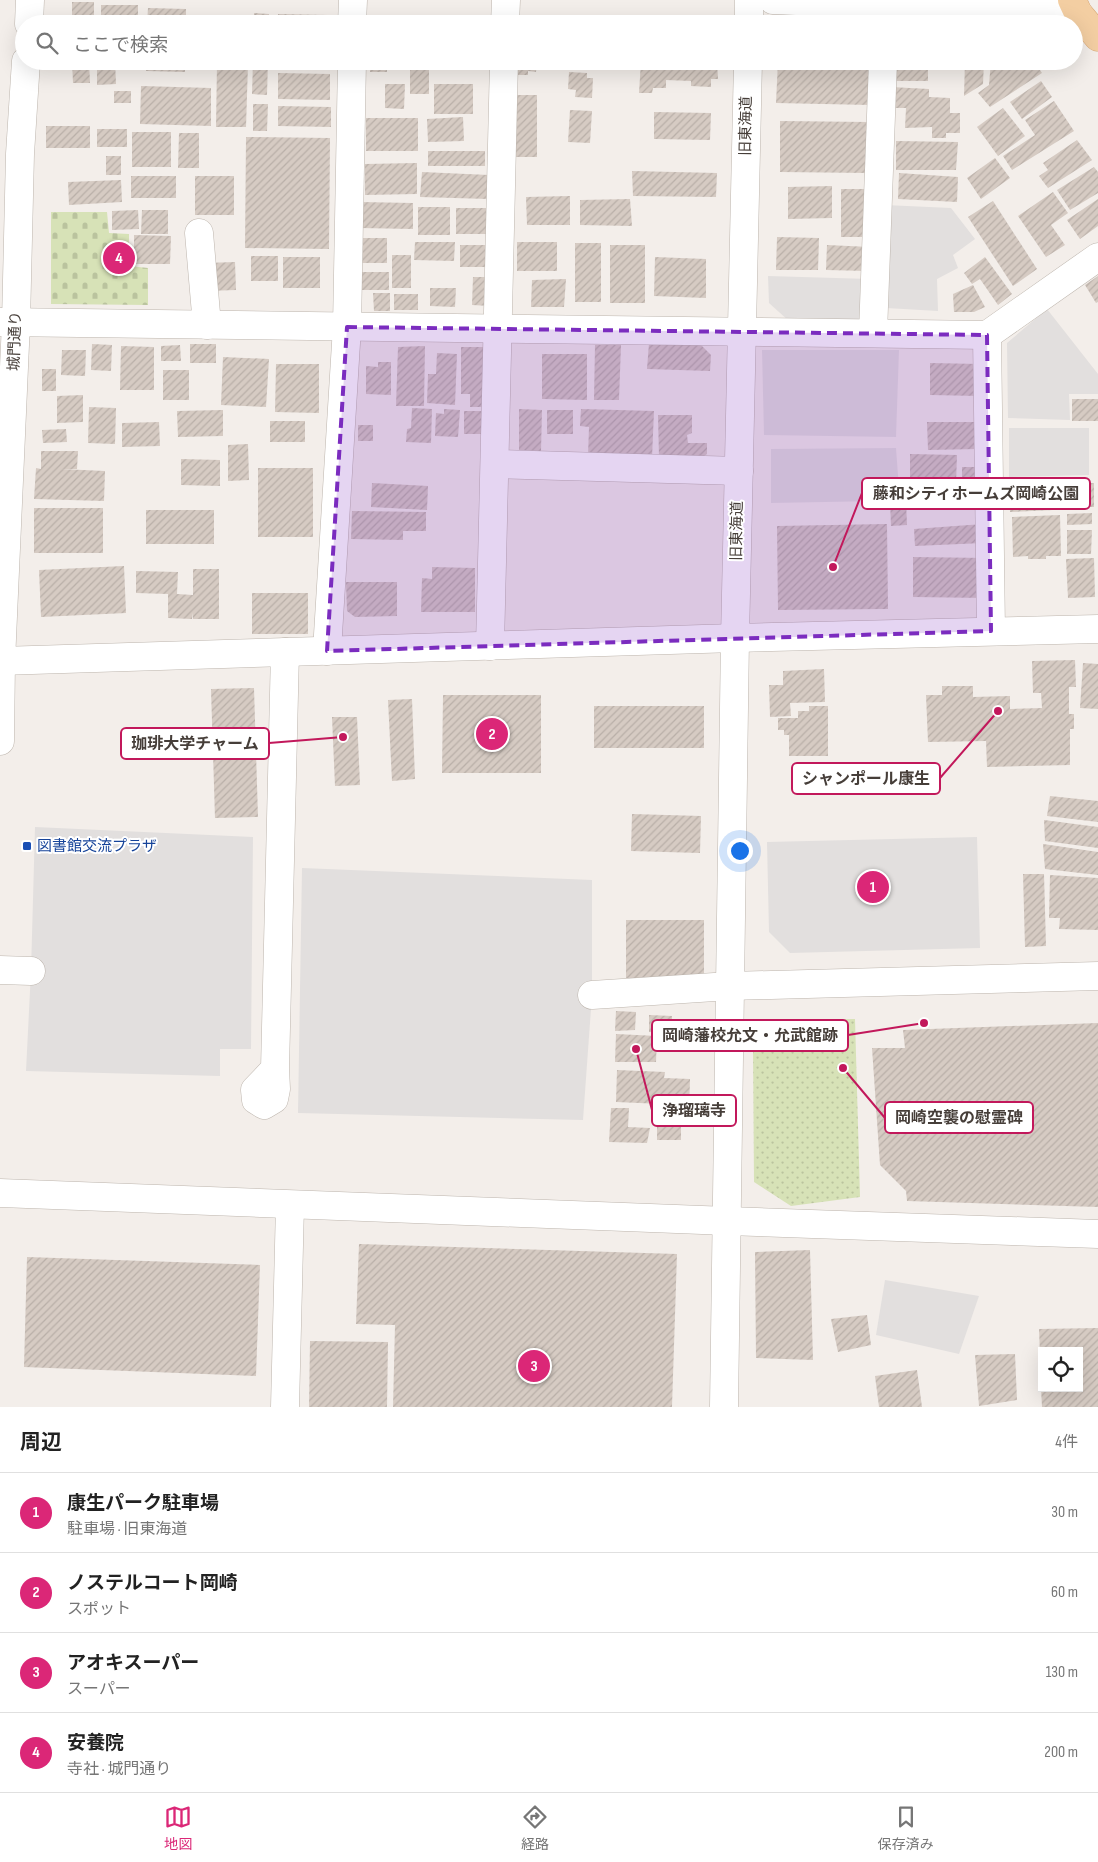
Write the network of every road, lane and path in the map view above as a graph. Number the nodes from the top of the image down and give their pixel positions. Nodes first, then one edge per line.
1 (30, 0) edge
2 (353, 0) edge
3 (506, 0) edge
4 (749, 0) edge
5 (774, 0) edge
6 (1075, 7) edge
7 (884, 14) edge
8 (29, 15) edge
9 (352, 15) edge
10 (505, 15) edge
11 (748, 15) edge
12 (1083, 17) edge
13 (1098, 37) edge
14 (24, 70) edge
15 (352, 70) edge
16 (504, 70) edge
17 (748, 70) edge
18 (882, 70) edge
19 (10, 152) edge
20 (199, 233) dead end
21 (1098, 257) edge
22 (8, 322) edge
23 (207, 325) junction
24 (347, 327) junction
25 (498, 328) junction
26 (742, 332) junction
27 (873, 333) junction
28 (986, 335) junction
29 (495, 464) junction
30 (739, 471) junction
31 (1098, 629) edge
32 (991, 631) junction
33 (735, 638) junction
34 (490, 646) junction
35 (327, 651) junction
36 (285, 652) junction
37 (1, 661) edge
38 (0, 741) edge
39 (0, 970) edge
40 (31, 971) dead end
41 (1098, 976) edge
42 (730, 986) junction
43 (592, 995) dead end
44 (275, 1068) dead end
45 (0, 1193) edge
46 (290, 1205) junction
47 (728, 1221) junction
48 (1098, 1234) edge
49 (285, 1407) edge
50 (724, 1407) edge

1 - 8 street
2 - 9 street
3 - 10 street
4 - 11 street
5 - 7 street
6 - 7 street
12 - 13 main road
14 - 19 street, 城門通り
15 - 24 street
16 - 25 street
17 - 26 street, 旧東海道
18 - 27 street
19 - 22 street, 城門通り
20 - 23 street
21 - 28 street
22 - 23 street
22 - 37 street, 城門通り
23 - 24 street
24 - 25 street
24 - 35 street
25 - 26 street
25 - 29 street
26 - 27 street
26 - 30 street, 旧東海道
27 - 28 street
28 - 32 street
29 - 30 street
29 - 34 street
30 - 33 street, 旧東海道
31 - 32 street
32 - 33 street
33 - 34 street
33 - 42 street, 旧東海道
34 - 35 street
35 - 36 street
36 - 37 street
36 - 44 street
37 - 38 street, 城門通り
39 - 40 street
41 - 42 street
42 - 43 street
42 - 47 street, 旧東海道
45 - 46 street
46 - 47 street
46 - 49 street
47 - 48 street
47 - 50 street, 旧東海道

